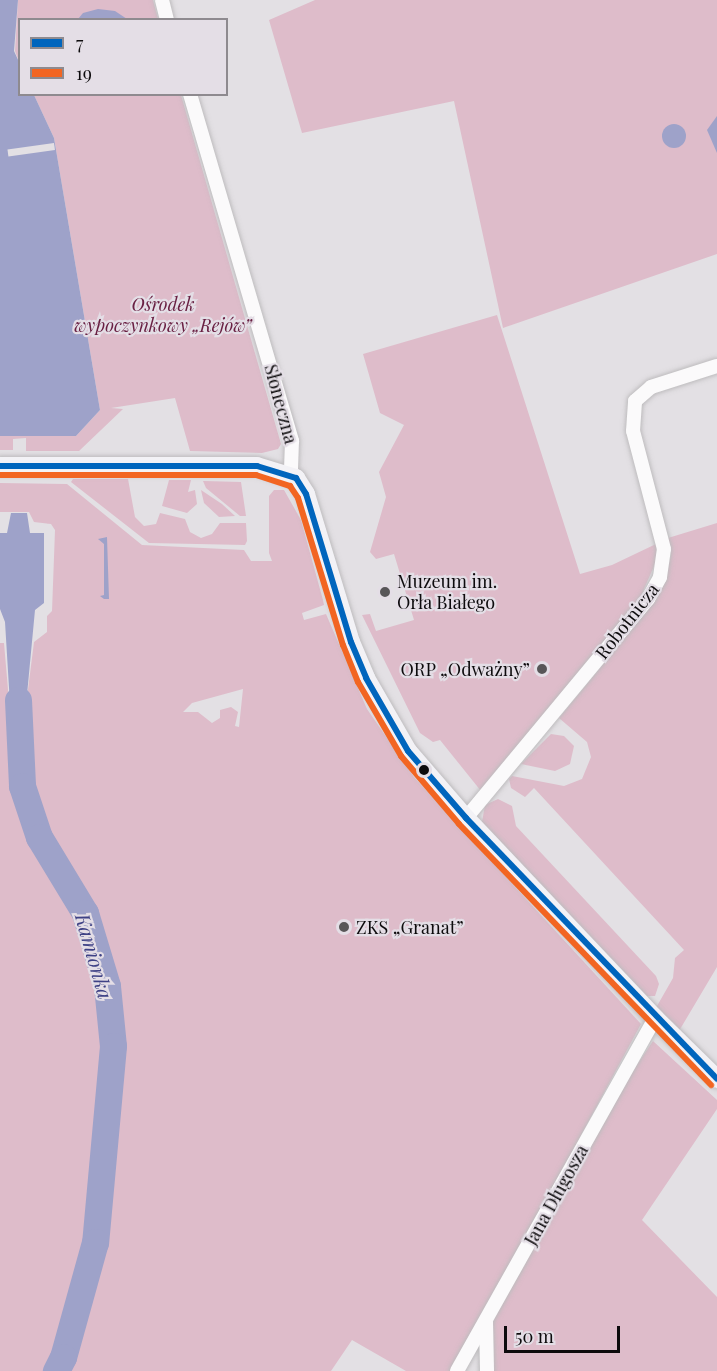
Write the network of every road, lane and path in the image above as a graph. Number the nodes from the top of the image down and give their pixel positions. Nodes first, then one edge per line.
1 (162, 0) edge
2 (166, 18) edge
3 (191, 96) edge
4 (717, 366) edge
5 (0, 466) edge
6 (291, 473) junction
7 (466, 818) junction
8 (654, 1018) junction
9 (717, 1079) edge
10 (486, 1321) junction
11 (457, 1371) edge
12 (487, 1371) edge

1 - 2 street
3 - 6 street, Słoneczna
4 - 7 street, Robotnicza
5 - 6 street
6 - 7 street
7 - 8 street
8 - 9 street
8 - 10 street, Jana Długosza
10 - 11 street, Jana Długosza
10 - 12 street

